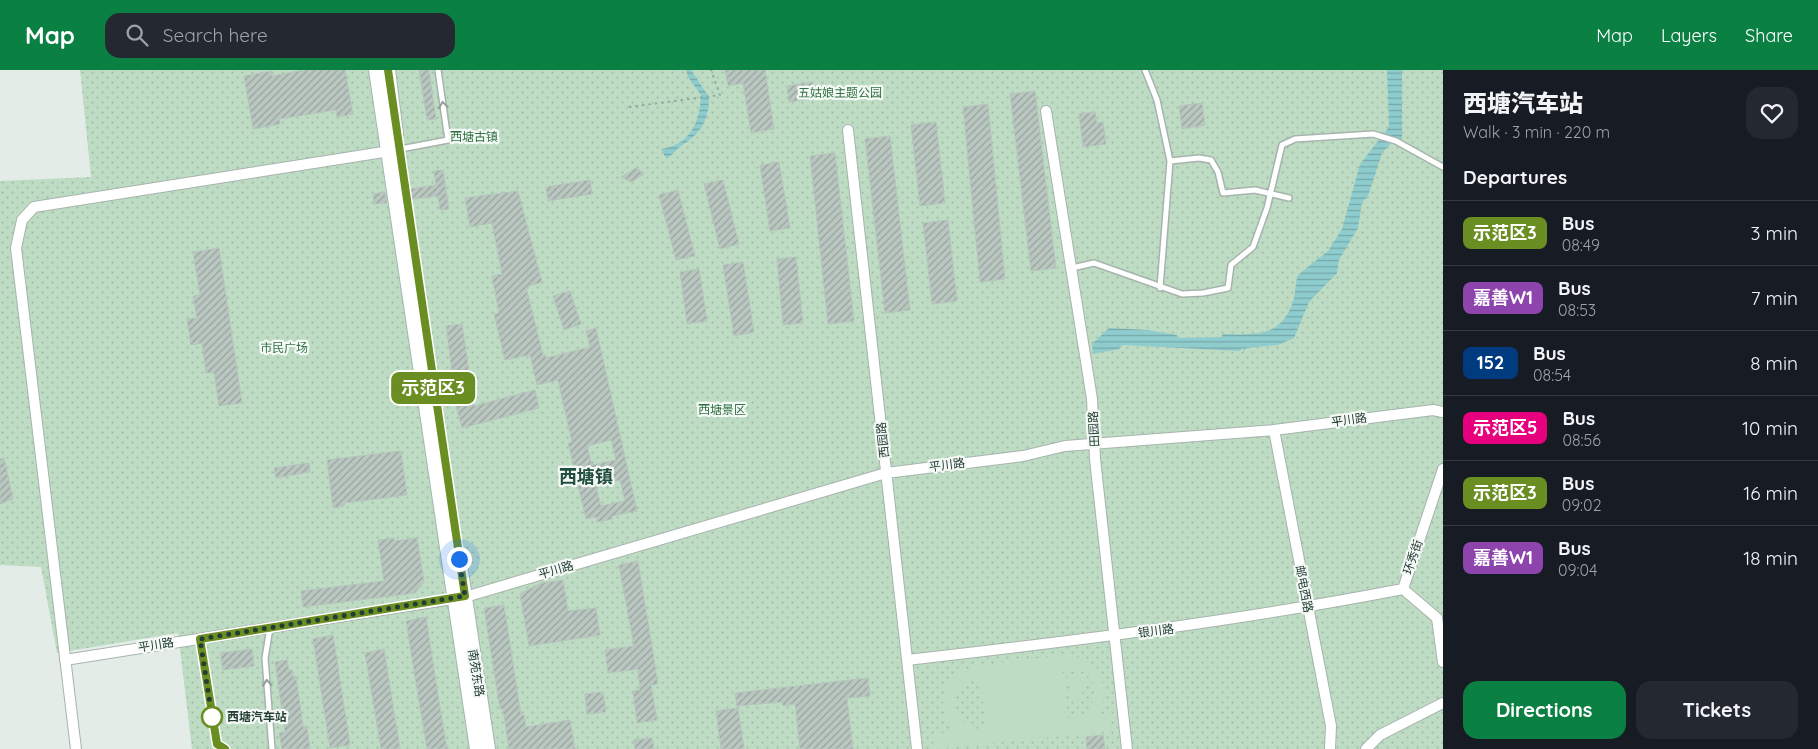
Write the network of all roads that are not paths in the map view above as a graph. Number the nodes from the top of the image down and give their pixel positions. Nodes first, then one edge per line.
1 (376, 70) edge
2 (388, 70) edge
3 (438, 70) edge
4 (1145, 70) edge
5 (1046, 111) dead end
6 (848, 130) dead end
7 (394, 150) junction
8 (1170, 161) junction
9 (1443, 167) edge
10 (1271, 193) junction
11 (1290, 198) dead end
12 (1071, 268) junction
13 (1160, 288) junction
14 (1443, 412) edge
15 (1274, 430) junction
16 (1095, 444) junction
17 (1443, 469) edge
18 (886, 473) junction
19 (1403, 589) junction
20 (460, 598) junction
21 (1308, 607) junction
22 (270, 628) junction
23 (1114, 636) junction
24 (200, 639) junction
25 (65, 660) junction
26 (907, 660) junction
27 (1443, 662) edge
28 (1443, 703) edge
29 (76, 749) edge
30 (225, 749) edge
31 (272, 749) edge
32 (477, 749) edge
33 (488, 749) edge
34 (917, 749) edge
35 (1127, 749) edge
36 (1330, 749) edge
37 (1366, 749) edge

1 - 7 main road
2 - 7 main road
7 -> 3 lane
4 - 8 lane
5 - 12 street, 田园路
6 - 18 street, 西园路
7 - 20 main road
7 - 25 street
8 - 10 lane
8 - 13 lane
9 - 10 lane
10 - 11 lane
10 - 13 lane
12 - 13 lane
12 - 16 street, 田园路
14 - 15 street, 平川路
15 - 16 street, 平川路
15 - 21 street, 邮电西路
16 - 18 street, 平川路
16 - 23 street, 田园路
17 - 19 street, 环秀街
18 - 20 street, 平川路
18 - 26 street, 西园路
19 - 21 street, 银川路
19 - 27 street, 环秀街
20 - 22 street, 平川路
20 - 32 main road, 南苑东路
20 - 33 main road, 南苑东路
21 - 23 street, 银川路
21 - 36 street, 邮电西路
22 - 24 street, 平川路
31 -> 22 lane
23 - 26 street, 银川路
23 - 35 street, 田园路
24 - 25 street, 平川路
24 - 30 lane
25 - 29 street
26 - 34 street, 西园路
28 - 37 street

